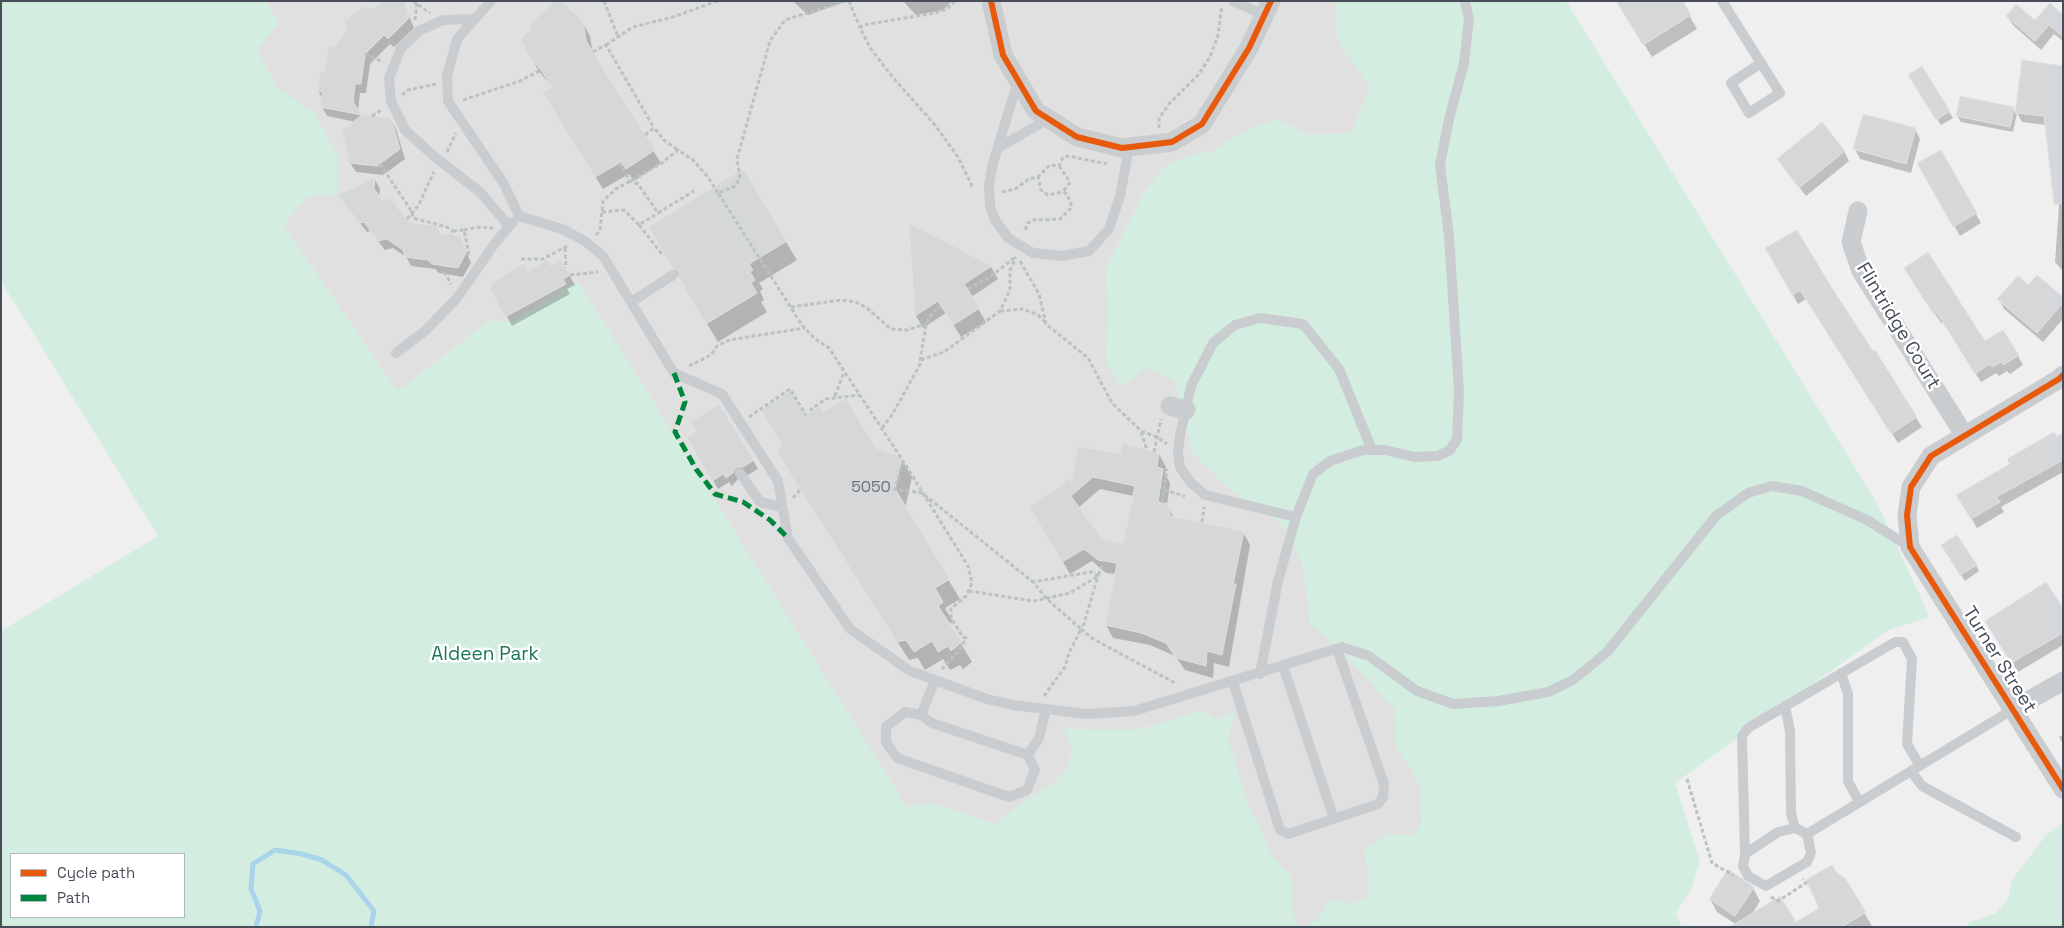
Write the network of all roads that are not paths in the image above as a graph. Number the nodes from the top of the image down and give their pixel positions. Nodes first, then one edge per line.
1 (490, 1) edge
2 (991, 1) edge
3 (1233, 1) edge
4 (1465, 1) edge
5 (1722, 1) edge
6 (1268, 8) edge
7 (475, 20) junction
8 (1761, 63) junction
9 (1018, 80) junction
10 (1048, 119) junction
11 (1129, 147) junction
12 (998, 148) junction
13 (1858, 211) dead end
14 (519, 216) junction
15 (506, 230) junction
16 (673, 275) dead end
17 (631, 302) junction
18 (396, 353) dead end
19 (2063, 375) edge
20 (1965, 436) junction
21 (1372, 450) junction
22 (740, 473) dead end
23 (782, 507) junction
24 (1296, 517) junction
25 (1910, 547) junction
26 (1338, 649) junction
27 (1283, 666) junction
28 (1841, 673) junction
29 (1260, 674) junction
30 (938, 681) junction
31 (2063, 681) edge
32 (1232, 682) junction
33 (1785, 706) junction
34 (1046, 709) junction
35 (2012, 710) junction
36 (921, 715) junction
37 (1028, 755) junction
38 (1915, 768) junction
39 (2063, 789) edge
40 (1859, 802) junction
41 (1334, 819) junction
42 (1795, 828) junction
43 (1807, 834) junction
44 (2016, 837) dead end
45 (1745, 854) junction

1 - 7 lane
2 - 9 street
3 - 6 lane
4 - 21 lane
5 - 8 lane
6 - 11 street
7 - 14 lane
7 - 15 lane
8 - 8 lane
9 - 10 street
9 - 12 lane
10 - 11 street
10 - 12 lane
11 - 12 lane
13 - 20 street, Flintridge Court
14 - 15 lane
14 - 17 lane
15 - 18 lane
16 - 17 lane
17 - 23 lane
19 - 20 street
20 - 25 street
21 - 24 lane
21 - 24 lane
22 - 23 lane
23 - 30 lane
24 - 29 lane
25 - 26 lane
25 - 35 street, Turner Street
26 - 27 lane
26 - 41 lane
27 - 29 lane
27 - 41 lane
28 - 33 lane
28 - 38 lane
28 - 40 lane
29 - 32 lane
30 - 34 lane
30 - 36 lane
31 - 35 street
32 - 34 lane
32 - 41 lane
33 - 42 lane
33 - 45 lane
34 - 37 lane
35 - 38 lane
35 - 39 street, Turner Street
36 - 37 lane
36 - 37 lane
38 - 40 lane
38 - 44 lane
40 - 43 lane
42 - 43 lane
42 - 45 lane
43 - 45 lane

